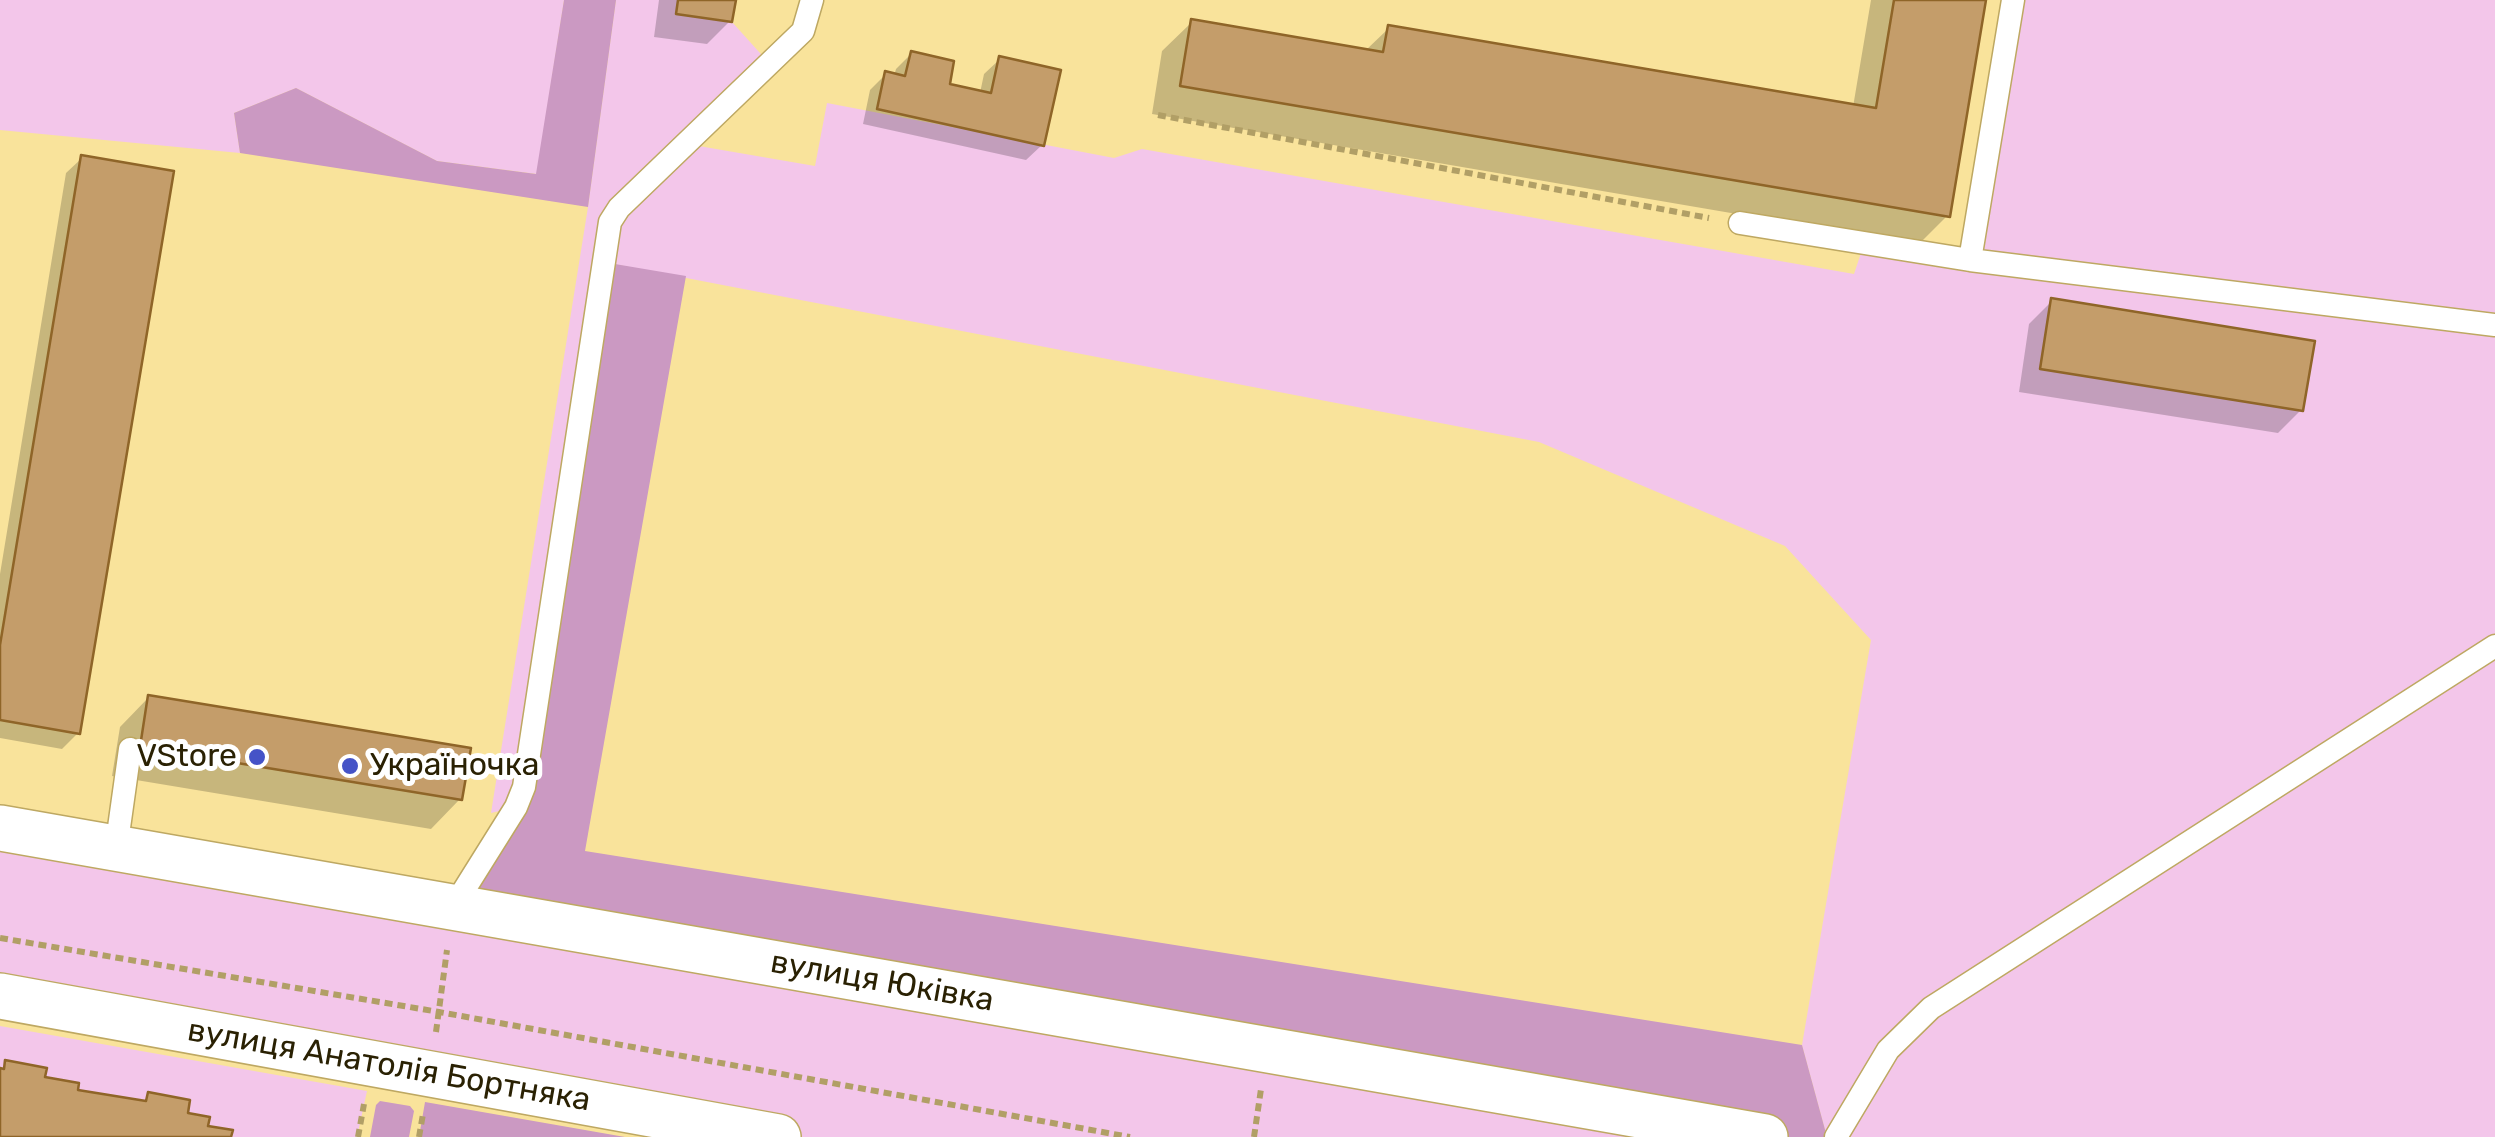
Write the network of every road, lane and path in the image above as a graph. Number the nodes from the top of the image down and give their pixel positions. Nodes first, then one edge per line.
1 (812, 0) edge
2 (2014, 0) edge
3 (1158, 114) dead end
4 (1740, 224) joint
5 (1970, 260) junction
6 (2495, 325) edge
7 (2495, 646) edge
8 (130, 749) dead end
9 (0, 828) edge
10 (116, 849) junction
11 (454, 906) junction
12 (0, 938) edge
13 (0, 996) edge
14 (439, 1012) junction
15 (431, 1072) junction
16 (778, 1137) edge
17 (1130, 1137) edge
18 (1764, 1137) edge
19 (1836, 1137) edge

1 - 11 lane
2 - 5 lane
3 - 4 path
4 - 5 lane
5 - 6 lane
7 - 19 lane
8 - 10 lane
9 - 10 street, вулиця Юківка
10 - 11 street, вулиця Юківка
11 - 14 path
11 - 18 street, вулиця Юківка
12 - 14 path
13 - 15 street, вулиця Анатолія Бортняка
14 - 15 path
14 - 17 path
15 - 16 street, вулиця Анатолія Бортняка

